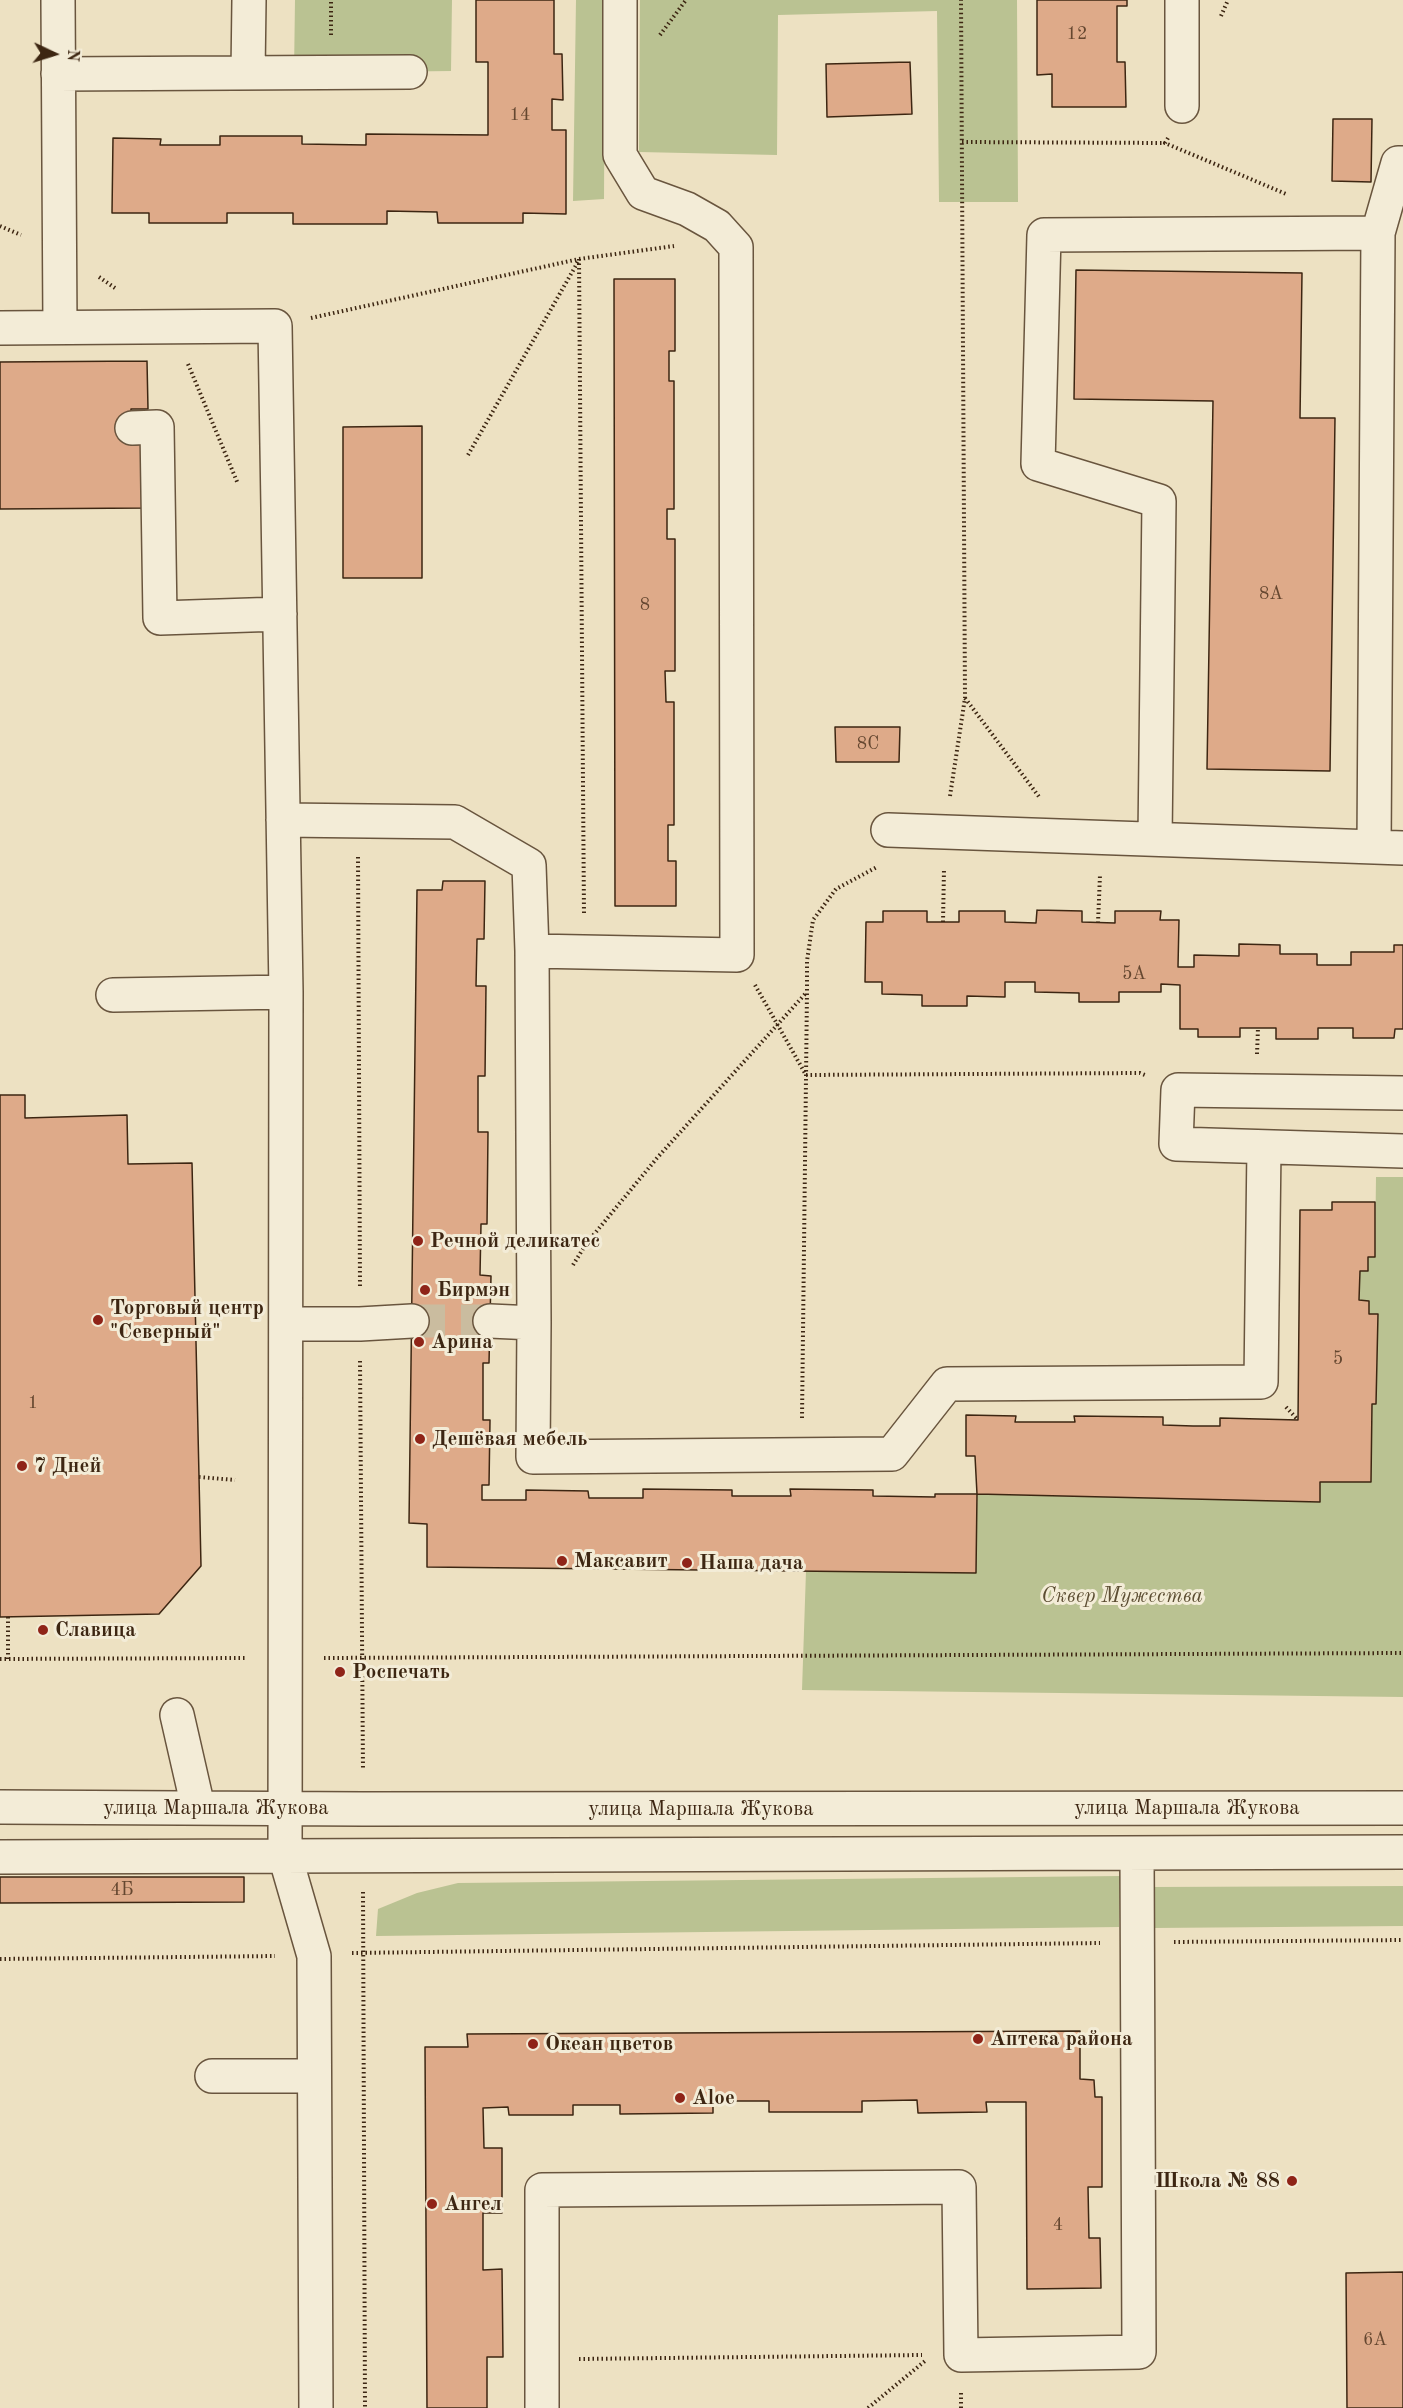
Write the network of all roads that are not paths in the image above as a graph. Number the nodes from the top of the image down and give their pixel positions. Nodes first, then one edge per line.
1 (58, 0) edge
2 (249, 0) edge
3 (620, 0) edge
4 (1182, 0) edge
5 (410, 72) dead end
6 (248, 73) junction
7 (58, 74) junction
8 (1182, 106) road end
9 (1403, 163) edge
10 (1378, 233) junction
11 (60, 327) junction
12 (0, 328) edge
13 (1390, 425) edge
14 (132, 428) dead end
15 (280, 614) junction
16 (283, 820) junction
17 (888, 830) dead end
18 (1155, 840) junction
19 (1389, 848) edge
20 (532, 951) junction
21 (286, 992) junction
22 (113, 995) dead end
23 (1403, 1093) edge
24 (1264, 1147) junction
25 (1403, 1151) edge
26 (412, 1321) tunnel mouth
27 (490, 1321) tunnel mouth
28 (534, 1323) junction
29 (286, 1324) junction
30 (177, 1715) dead end
31 (0, 1807) edge
32 (198, 1807) junction
33 (1403, 1808) edge
34 (286, 1809) junction
35 (1403, 1852) edge
36 (1137, 1854) junction
37 (285, 1856) junction
38 (0, 1857) edge
39 (212, 2076) dead end
40 (314, 2076) junction
41 (316, 2408) edge
42 (542, 2408) edge

1 - 7 street
2 - 6 street
3 - 20 street
4 - 8 street
5 - 6 street
6 - 7 street
7 - 11 street
9 - 10 street
10 - 13 street
10 - 18 street
11 - 12 street
11 - 15 street
13 - 19 street
14 - 15 street
15 - 16 street
16 - 20 street
16 - 21 street
17 - 18 street
18 - 19 street
20 - 28 street
21 - 22 street
21 - 29 street
23 - 24 street
24 - 25 street
24 - 28 street
26 - 29 street
27 - 28 street
29 - 34 street
30 - 32 street
31 - 32 street, улица Маршала Жукова
32 - 34 street, улица Маршала Жукова
33 - 34 street, улица Маршала Жукова
34 - 37 street
35 - 36 street
36 - 37 street
36 - 42 street
37 - 38 street
37 - 40 street
39 - 40 street
40 - 41 street

